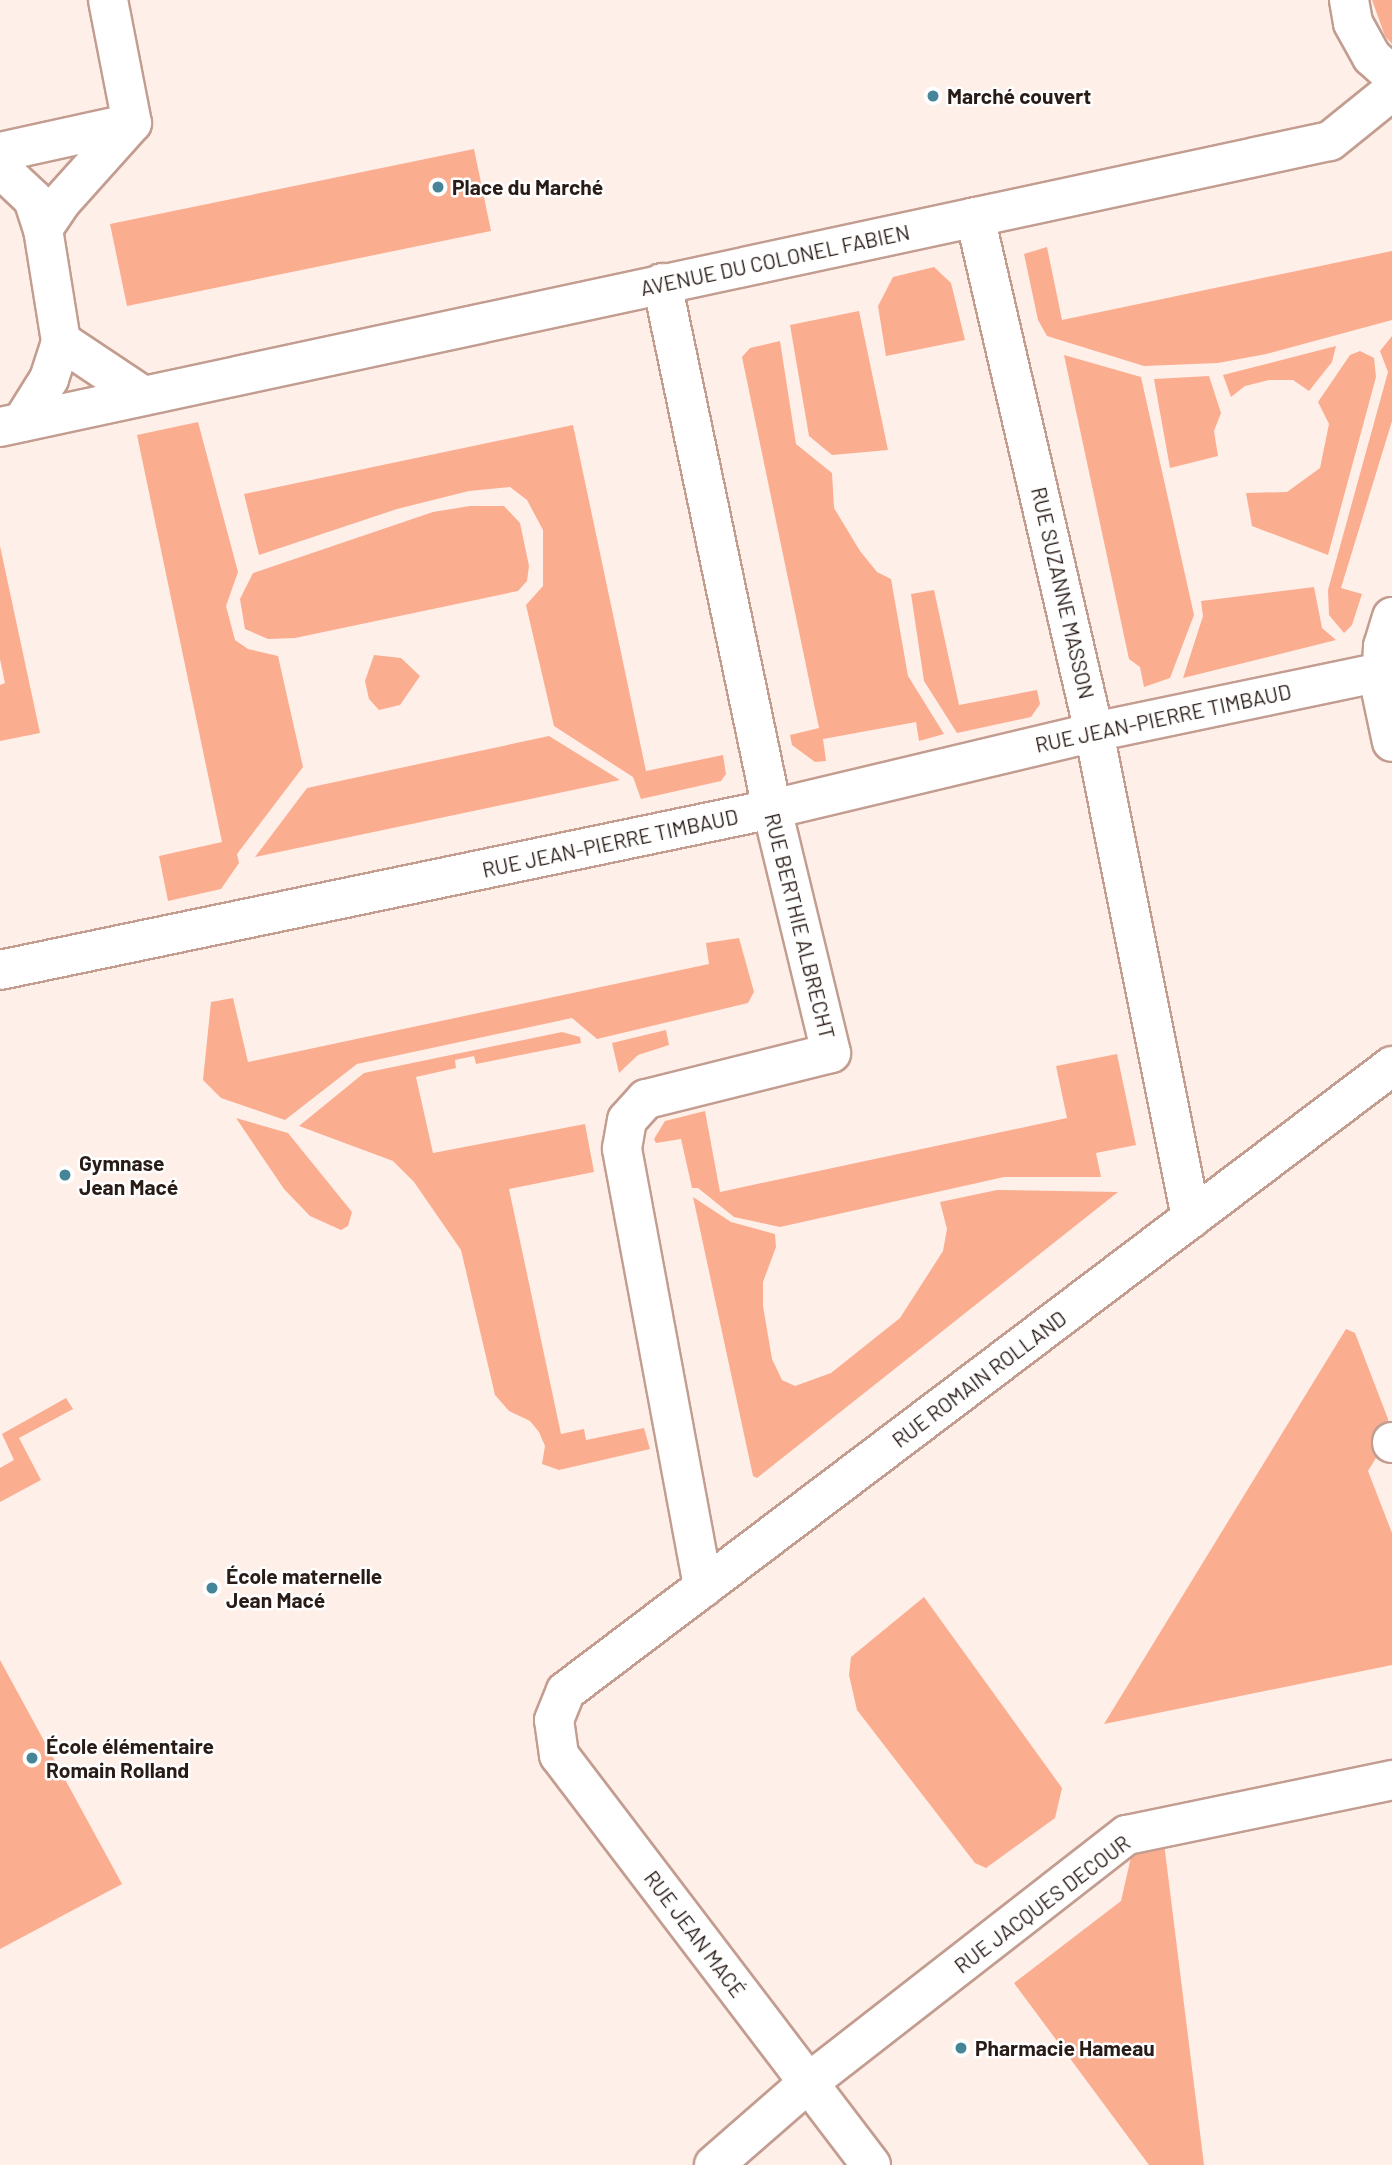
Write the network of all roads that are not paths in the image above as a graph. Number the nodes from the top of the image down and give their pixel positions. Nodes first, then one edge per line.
1 (108, 0) edge
2 (1349, 0) edge
3 (1392, 75) edge
4 (1392, 91) edge
5 (132, 123) junction
6 (0, 152) edge
7 (0, 168) edge
8 (975, 217) junction
9 (43, 229) junction
10 (662, 283) junction
11 (61, 341) junction
12 (142, 395) junction
13 (11, 425) edge
14 (1392, 617) edge
15 (1382, 672) junction
16 (1094, 732) junction
17 (1392, 742) edge
18 (772, 809) junction
19 (0, 971) edge
20 (1392, 1066) edge
21 (1191, 1218) junction
22 (704, 1588) junction
23 (566, 1691) joint
24 (1392, 1780) edge
25 (808, 2083) junction
26 (714, 2165) edge
27 (872, 2165) edge

1 - 5 street
2 - 3 street
4 - 8 street, AVENUE DU COLONEL FABIEN
5 - 6 street
5 - 9 street
7 - 9 street, AVENUE DU COLONEL FABIEN
8 - 10 street, AVENUE DU COLONEL FABIEN
8 - 16 street, RUE SUZANNE MASSON
9 - 11 street, AVENUE DU COLONEL FABIEN
10 - 12 street, AVENUE DU COLONEL FABIEN
10 - 18 street, RUE BERTHIE ALBRECHT
11 - 12 street
11 - 13 street, AVENUE DU COLONEL FABIEN
12 - 13 street, AVENUE DU COLONEL FABIEN
14 - 15 street
15 - 16 street, RUE JEAN-PIERRE TIMBAUD
15 - 17 street
16 - 18 street, RUE JEAN-PIERRE TIMBAUD
16 - 21 street, RUE SUZANNE MASSON
18 - 19 street, RUE JEAN-PIERRE TIMBAUD
18 - 22 street, RUE BERTHIE ALBRECHT
20 - 21 street, RUE ROMAIN ROLLAND
21 - 22 street, RUE ROMAIN ROLLAND
22 - 23 street, RUE ROMAIN ROLLAND
23 - 25 street, RUE JEAN MACÉ
24 - 25 street, RUE JACQUES DECOUR
25 - 26 street, RUE JACQUES DECOUR
25 - 27 street, RUE JEAN MACÉ

